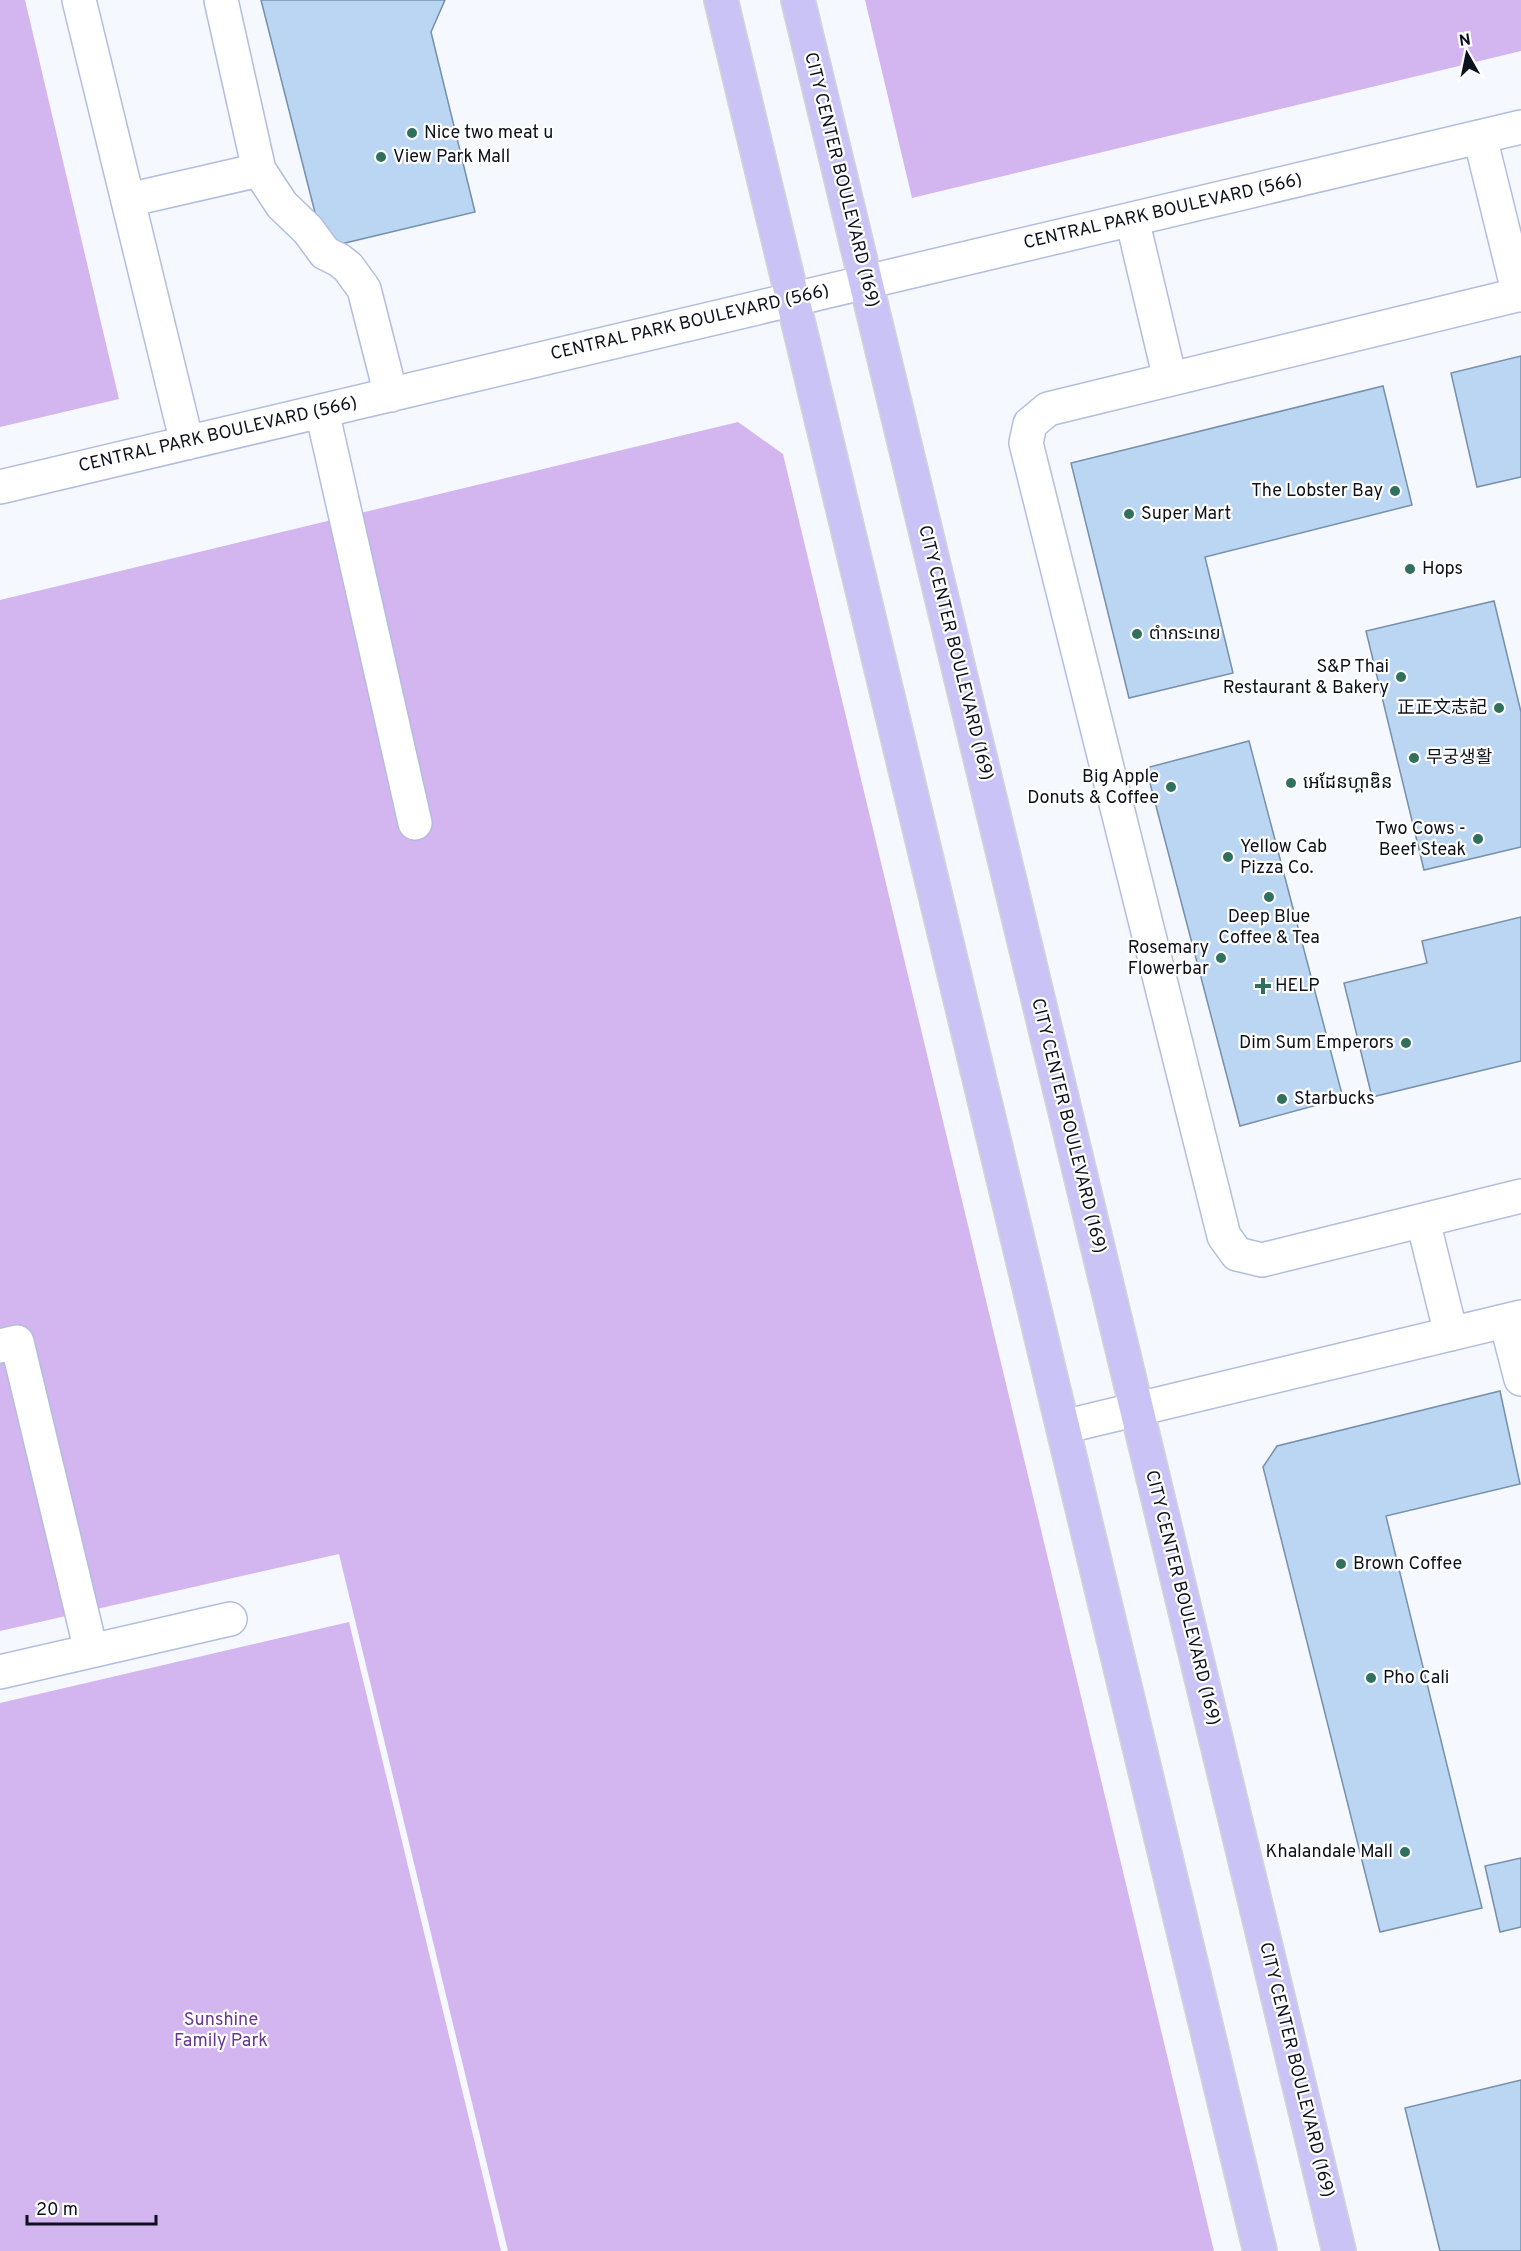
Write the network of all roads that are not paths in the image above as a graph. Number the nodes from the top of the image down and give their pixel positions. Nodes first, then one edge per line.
1 (79, 0) edge
2 (221, 0) edge
3 (721, 0) edge
4 (798, 0) edge
5 (1521, 127) edge
6 (1480, 137) junction
7 (259, 170) junction
8 (128, 200) junction
9 (1132, 219) junction
10 (866, 282) junction
11 (1520, 295) edge
12 (793, 299) junction
13 (1170, 379) junction
14 (391, 395) junction
15 (322, 411) junction
16 (187, 443) junction
17 (0, 487) edge
18 (415, 823) dead end
19 (1521, 1196) edge
20 (1423, 1221) junction
21 (1513, 1319) edge
22 (1451, 1334) junction
23 (0, 1346) edge
24 (1521, 1379) edge
25 (1136, 1409) junction
26 (1063, 1427) junction
27 (230, 1619) dead end
28 (91, 1651) junction
29 (0, 1672) edge
30 (1260, 2251) edge
31 (1340, 2251) edge

1 - 8 street
2 - 7 street
3 - 12 main road
4 - 10 main road, CITY CENTER BOULEVARD (169)
5 - 6 street, CENTRAL PARK BOULEVARD (566)
6 - 9 street, CENTRAL PARK BOULEVARD (566)
6 - 11 street
7 - 8 street
7 - 14 street
8 - 16 street
9 - 10 street, CENTRAL PARK BOULEVARD (566)
9 - 13 street
10 - 12 street, CENTRAL PARK BOULEVARD (566)
10 - 25 main road, CITY CENTER BOULEVARD (169)
11 - 13 street
12 - 14 street, CENTRAL PARK BOULEVARD (566)
12 - 26 main road
13 - 20 street
14 - 15 street, CENTRAL PARK BOULEVARD (566)
15 - 16 street, CENTRAL PARK BOULEVARD (566)
15 - 18 street
16 - 17 street, CENTRAL PARK BOULEVARD (566)
19 - 20 street
20 - 22 street
21 - 22 street
21 - 24 street
22 - 25 street
23 - 28 street
25 - 26 street
25 - 31 main road, CITY CENTER BOULEVARD (169)
26 - 30 main road
27 - 28 street
28 - 29 street

